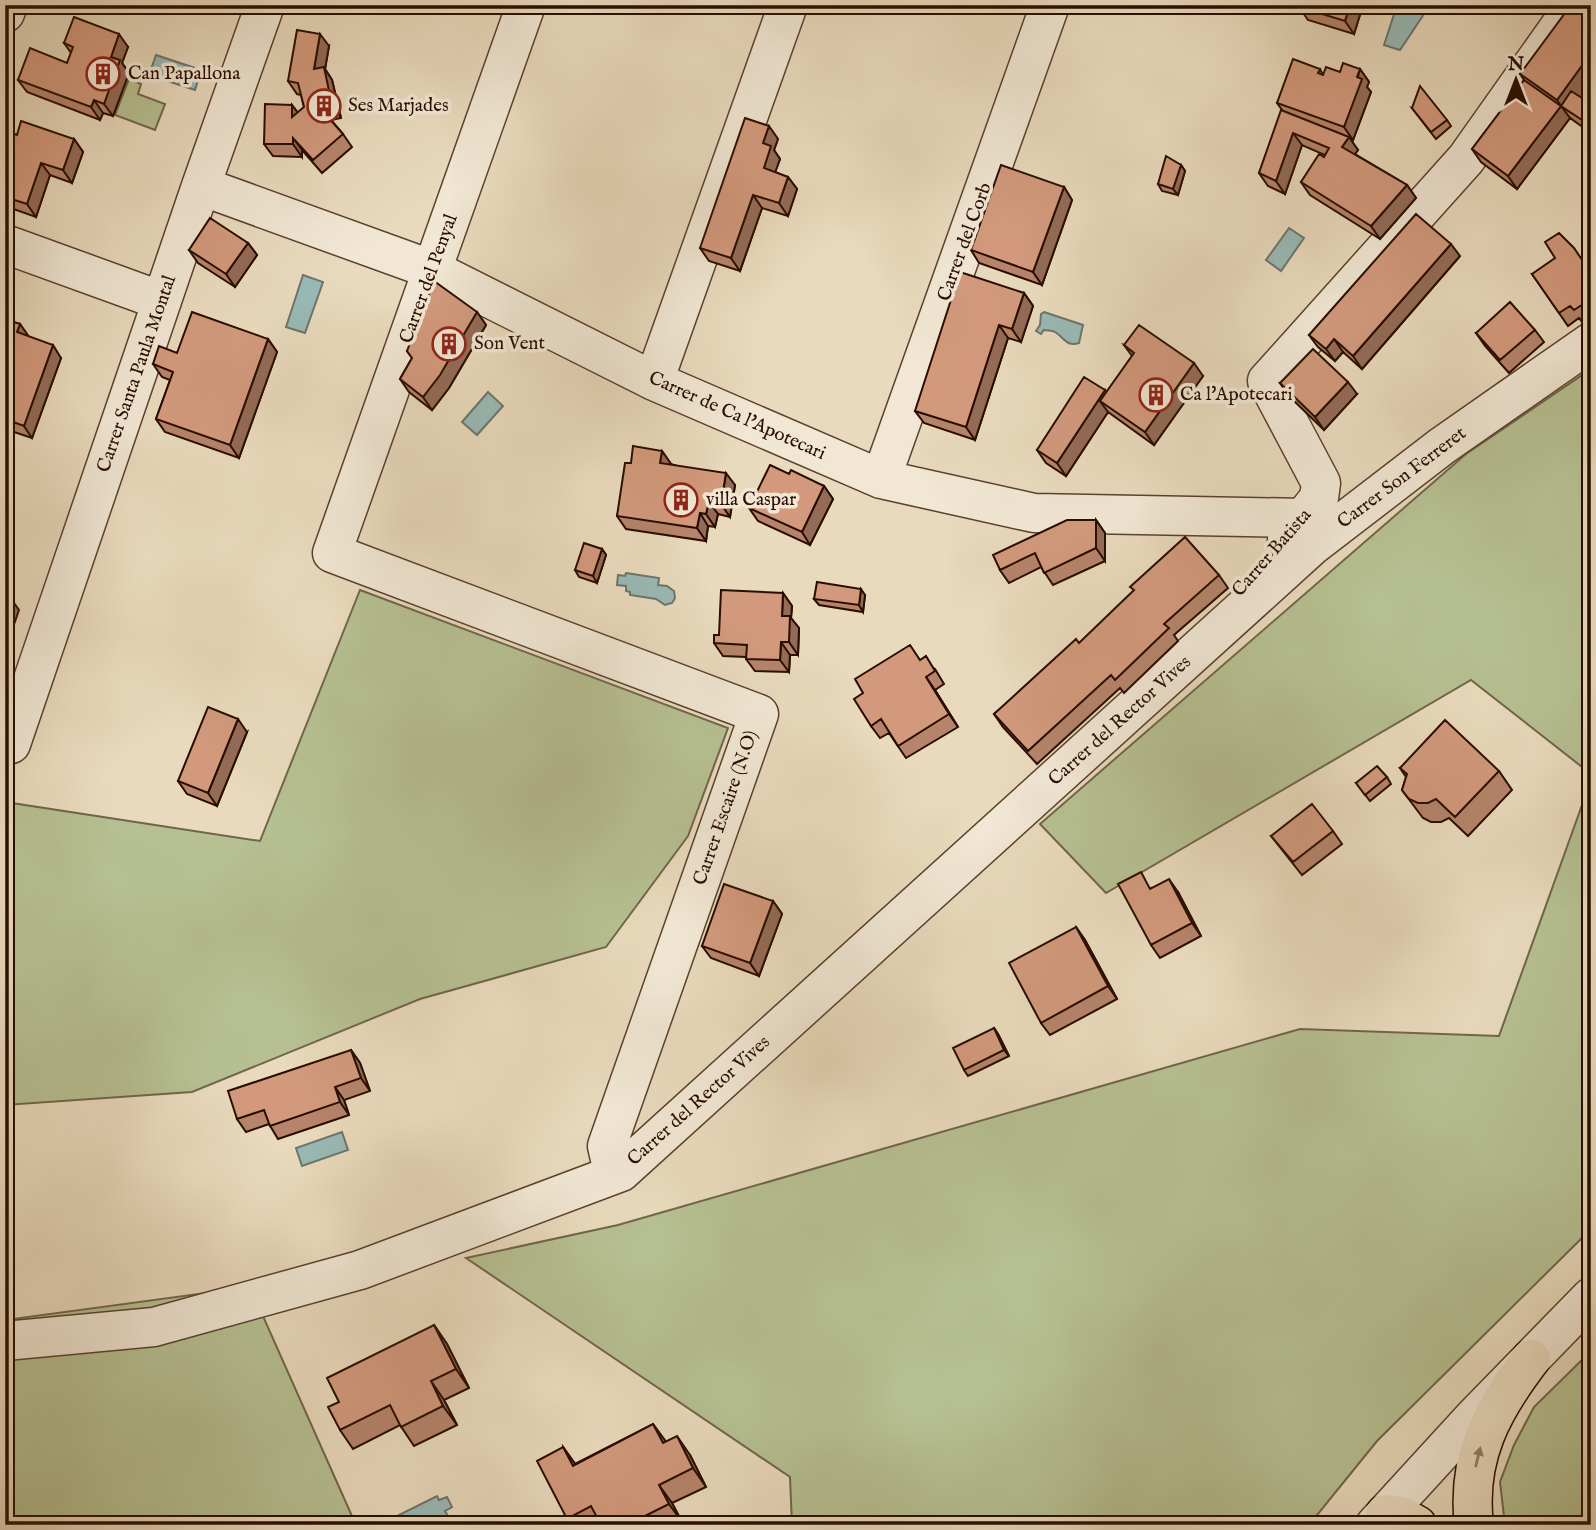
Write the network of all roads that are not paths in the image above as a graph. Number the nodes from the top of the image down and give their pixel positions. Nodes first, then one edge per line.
1 (8, 5) edge
2 (265, 5) edge
3 (526, 5) edge
4 (788, 5) edge
5 (1050, 5) edge
6 (1575, 5) edge
7 (5, 13) edge
8 (201, 186) junction
9 (5, 244) edge
10 (433, 270) junction
11 (162, 300) junction
12 (1591, 342) edge
13 (654, 381) junction
14 (881, 479) junction
15 (1304, 518) junction
16 (332, 553) joint
17 (1223, 628) junction
18 (11, 744) dead end
19 (621, 1172) junction
20 (1591, 1297) edge
21 (5, 1341) edge
22 (1531, 1359) junction
23 (1391, 1522) edge
24 (1475, 1525) edge

1 - 7 street
2 - 8 street, Carrer Santa Paula Montal
3 - 10 street, Carrer del Penyal
4 - 13 street
5 - 14 street, Carrer del Corb
6 - 15 street, Carrer Batista
8 - 10 street, Carrer de Ca l'Apotecari
8 - 11 street, Carrer Santa Paula Montal
9 - 11 street
10 - 13 street, Carrer de Ca l'Apotecari
10 - 16 street, Carrer del Penyal
11 - 18 street, Carrer Santa Paula Montal
12 - 17 street, Carrer Son Ferreret
13 - 14 street, Carrer de Ca l'Apotecari
14 - 15 street, Carrer de Ca l'Apotecari
15 - 17 street, Carrer Batista
16 - 19 street, Carrer Escaire (N.O)
17 - 19 street, Carrer del Rector Vives
19 - 21 street, Carrer del Rector Vives
20 - 22 street
22 - 23 street
24 -> 22 highway

